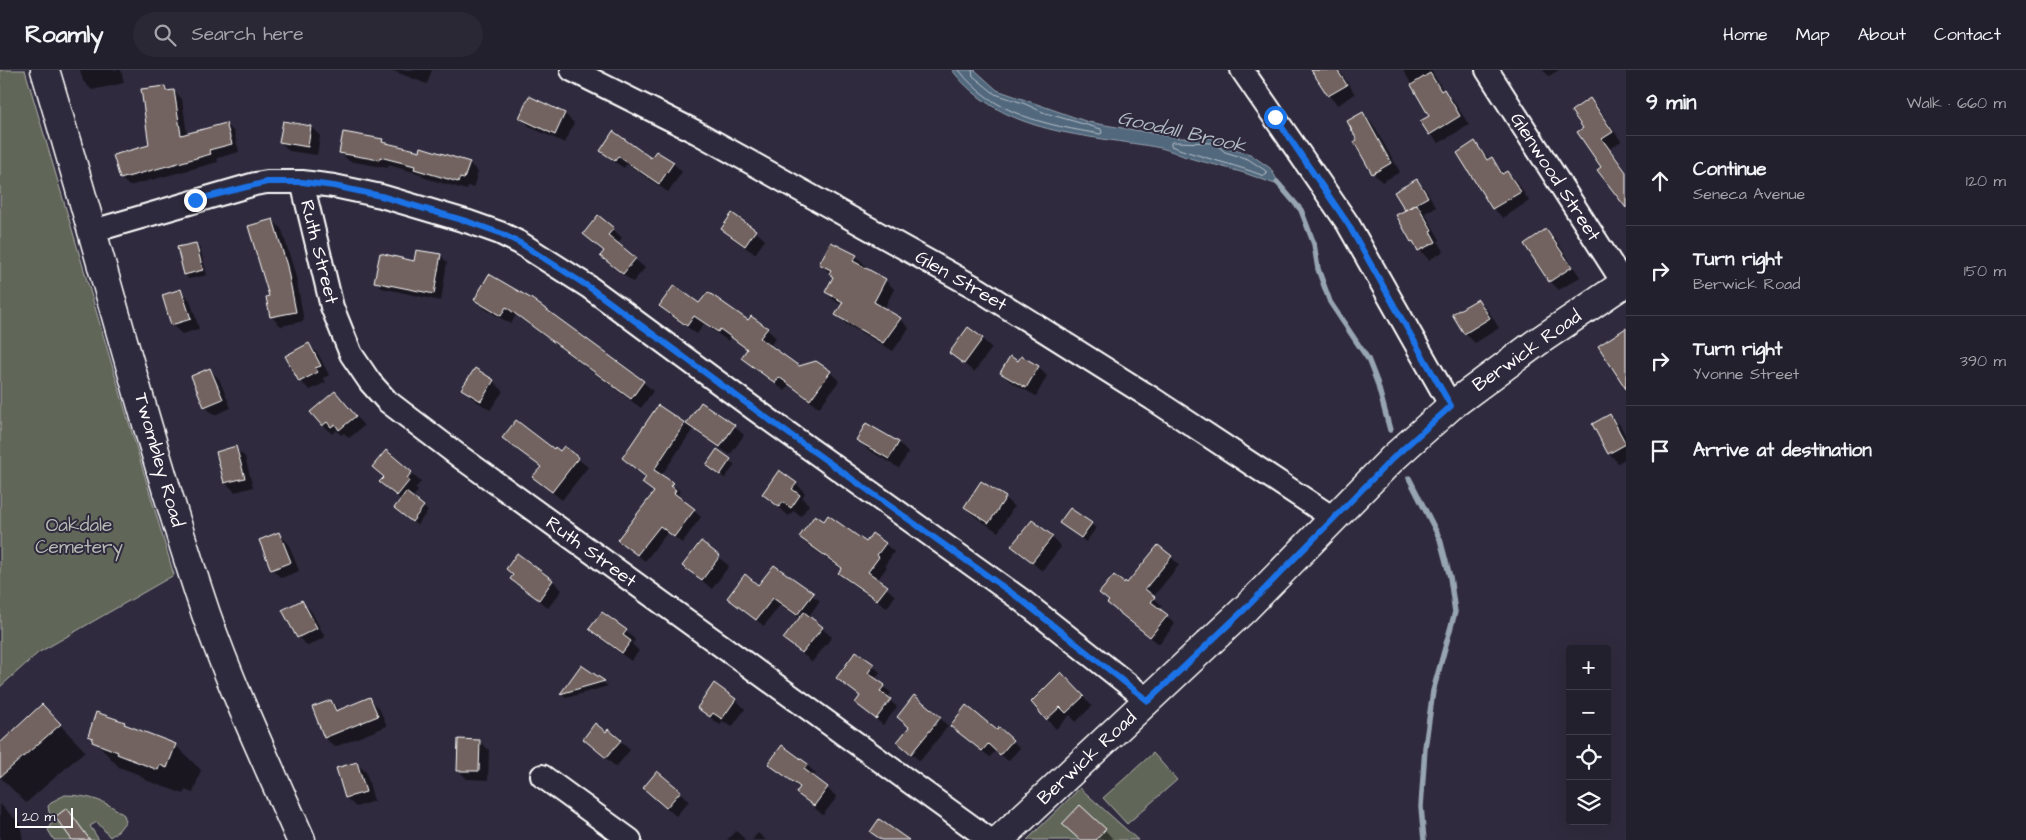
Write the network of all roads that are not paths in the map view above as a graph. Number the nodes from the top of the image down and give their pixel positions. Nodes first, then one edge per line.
1 (45, 70) edge
2 (572, 70) edge
3 (1242, 70) edge
4 (1487, 70) edge
5 (302, 182) junction
6 (93, 231) junction
7 (1625, 283) edge
8 (1451, 406) junction
9 (1334, 518) junction
10 (1148, 701) junction
11 (542, 776) dead end
12 (300, 840) edge
13 (630, 840) edge
14 (990, 840) edge
15 (999, 840) edge

1 - 6 street, Twombley Road
2 - 9 street, Glen Street
3 - 8 street
4 - 7 street, Glenwood Street
5 - 6 street
5 - 10 street
5 - 14 street, Ruth Street
6 - 12 street, Twombley Road
7 - 8 street, Berwick Road
8 - 9 street, Berwick Road
9 - 10 street, Berwick Road
10 - 15 street, Berwick Road
11 - 13 street

